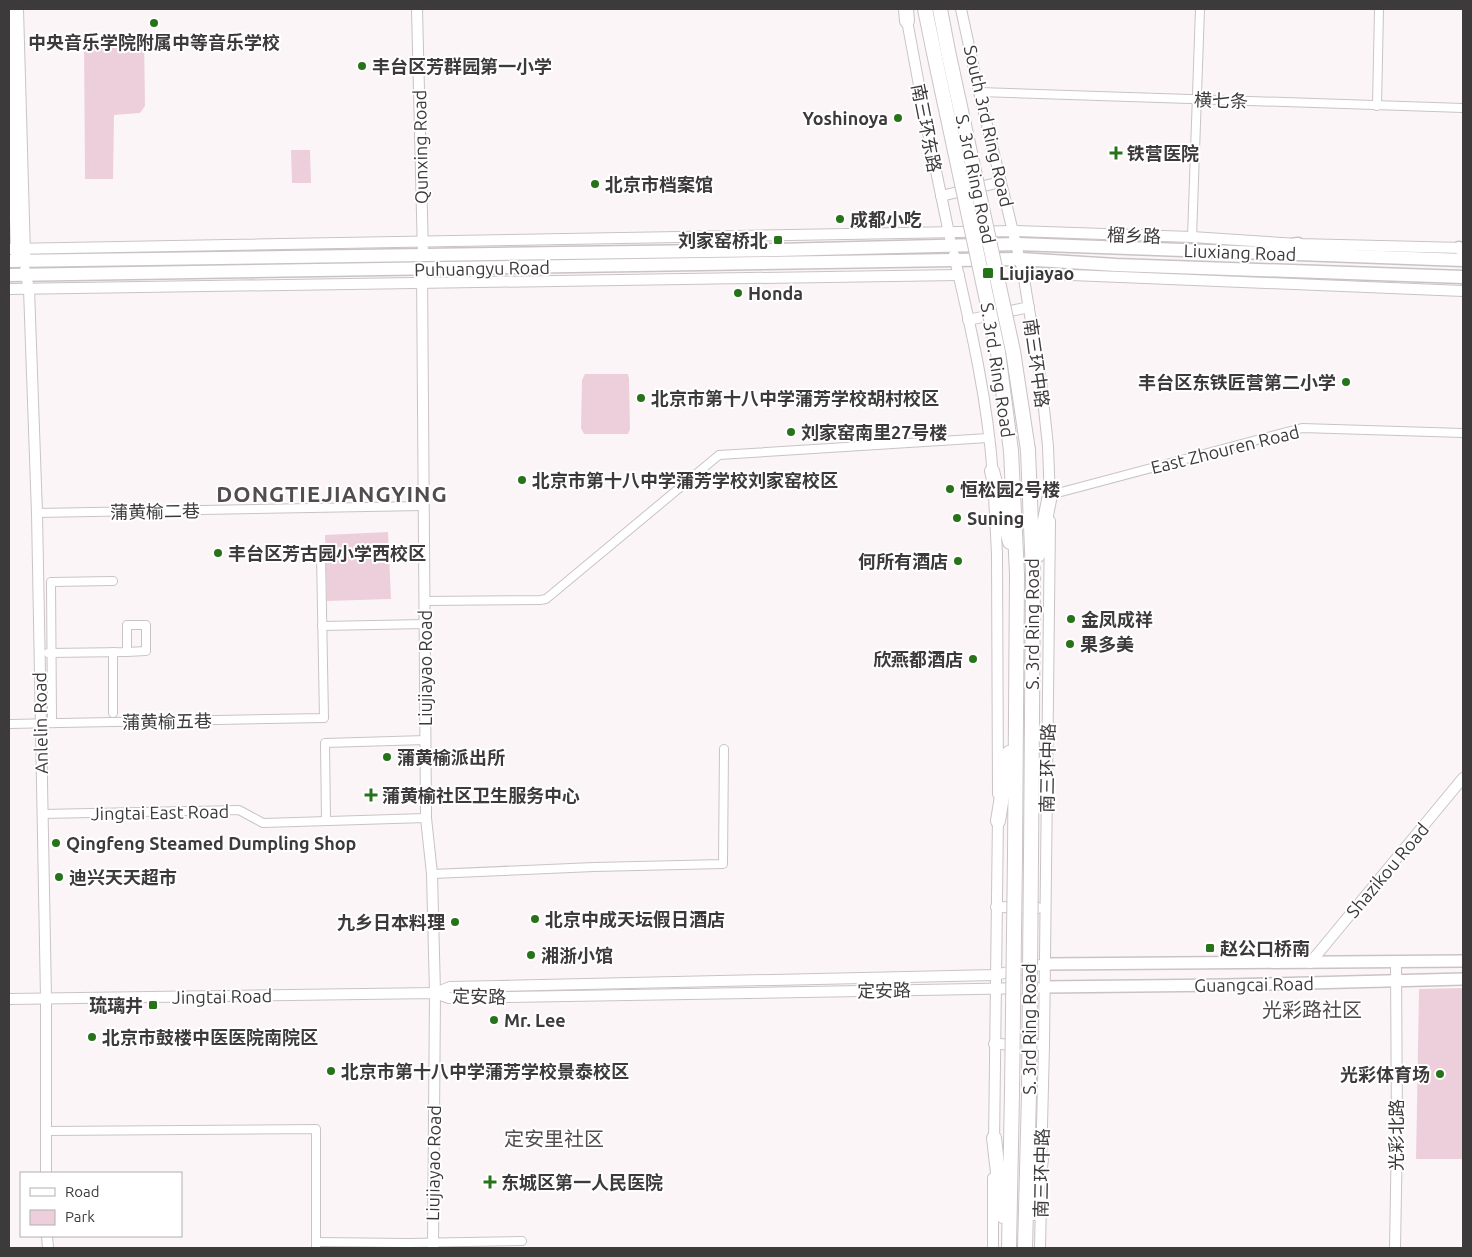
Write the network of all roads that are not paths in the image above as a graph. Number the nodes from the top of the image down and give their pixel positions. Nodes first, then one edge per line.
1 (9, 9) edge
2 (18, 9) edge
3 (417, 9) edge
4 (925, 9) edge
5 (940, 9) edge
6 (961, 9) edge
7 (1200, 9) edge
8 (1379, 9) edge
9 (906, 13) edge
10 (941, 52) junction
11 (10, 59) edge
12 (979, 92) junction
13 (1196, 100) junction
14 (1377, 106) junction
15 (1463, 108) edge
16 (1001, 182) junction
17 (941, 196) junction
18 (1014, 231) junction
19 (949, 233) junction
20 (1192, 237) junction
21 (423, 242) junction
22 (1017, 244) junction
23 (1298, 244) junction
24 (952, 246) junction
25 (1462, 251) edge
26 (1248, 252) junction
27 (16, 255) edge
28 (1020, 259) junction
29 (955, 261) junction
30 (422, 262) junction
31 (666, 265) junction
32 (1023, 273) junction
33 (25, 274) junction
34 (9, 275) edge
35 (959, 275) junction
36 (1463, 277) edge
37 (677, 279) junction
38 (422, 283) junction
39 (9, 289) edge
40 (29, 289) junction
41 (1463, 291) edge
42 (1029, 307) junction
43 (968, 320) junction
44 (1463, 433) edge
45 (988, 438) junction
46 (1011, 451) joint
47 (992, 471) junction
48 (1050, 495) junction
49 (424, 506) junction
50 (37, 513) junction
51 (321, 555) dead end
52 (1017, 574) junction
53 (1034, 575) junction
54 (113, 580) dead end
55 (424, 601) junction
56 (425, 624) junction
57 (322, 626) junction
58 (113, 652) junction
59 (127, 652) dead end
60 (39, 653) junction
61 (51, 653) junction
62 (1017, 711) junction
63 (112, 713) dead end
64 (52, 718) dead end
65 (9, 724) edge
66 (41, 724) junction
67 (426, 740) junction
68 (724, 749) dead end
69 (1463, 778) edge
70 (42, 814) junction
71 (426, 818) junction
72 (326, 820) junction
73 (998, 821) junction
74 (432, 874) junction
75 (996, 908) junction
76 (1045, 908) junction
77 (1463, 961) edge
78 (1396, 962) junction
79 (1310, 963) junction
80 (1045, 964) junction
81 (995, 975) junction
82 (1463, 979) edge
83 (1396, 981) junction
84 (1044, 987) junction
85 (994, 988) junction
86 (435, 993) junction
87 (46, 998) junction
88 (9, 999) edge
89 (994, 1044) junction
90 (1044, 1045) junction
91 (46, 1131) junction
92 (994, 1138) junction
93 (1041, 1159) junction
94 (46, 1172) edge
95 (522, 1241) dead end
96 (316, 1245) edge
97 (365, 1246) edge
98 (433, 1246) edge
99 (993, 1248) edge
100 (1008, 1248) edge
101 (1025, 1248) edge
102 (1029, 1248) edge
103 (1040, 1248) edge
104 (1395, 1248) edge

1 - 11 street
2 - 27 street
3 - 21 street, Qunxing Road
4 - 10 highway, S. 3rd Ring Road
5 - 10 highway, S. 3rd Ring Road
6 - 12 street, South 3rd Ring Road
7 - 13 street
8 - 14 street
9 - 17 street, 南三环东路
10 - 46 highway, S. 3rd. Ring Road, bridge
10 - 53 highway, S. 3rd Ring Road, bridge
11 - 27 street
12 - 13 street, 横七条
12 - 16 street, South 3rd Ring Road
13 - 14 street, 横七条
13 - 20 street
14 - 15 street, 横七条
16 - 17 street
16 - 18 street, South 3rd Ring Road
17 - 19 street, 南三环东路
18 - 19 street, 榴乡路
18 - 20 street, 榴乡路
18 - 22 street, South 3rd Ring Road
19 - 21 street, 榴乡路
19 - 24 street, 南三环东路
20 - 23 street, 榴乡路
21 - 27 street, 榴乡路
21 - 30 street, Qunxing Road
22 - 24 main road, Liuxiang Road
22 - 26 main road, Liuxiang Road
22 - 28 street, South 3rd Ring Road
23 - 25 street, 榴乡路
23 - 26 main road
24 - 29 street, 南三环东路
24 - 30 main road, Puhuangyu Road
25 - 26 main road, Liuxiang Road
27 - 30 main road, Puhuangyu Road
27 - 33 street, Anlelin Road
28 - 29 main road, Liuxiang Road
28 - 32 street, 南三环中路
28 - 36 main road, Liuxiang Road
29 - 31 main road, Puhuangyu Road
29 - 35 street
30 - 31 main road, Puhuangyu Road
30 - 33 main road, Puhuangyu Road
30 - 38 street, Liujiayao Road
31 - 37 street
32 - 41 street
32 - 42 street, 南三环中路
33 - 34 main road, Puhuangyu Road
33 - 40 street, Anlelin Road
35 - 37 street
35 - 43 street
37 - 38 street
38 - 40 street
38 - 49 street, Liujiayao Road
39 - 40 street
40 - 50 street, Anlelin Road
42 - 43 street
42 - 48 street, 南三环中路
43 - 45 street
44 - 48 street, East Zhouren Road
45 - 47 street
45 - 55 street
46 - 52 highway, S. 3rd Ring Road
47 - 52 highway
47 - 73 street
48 - 53 highway
48 - 76 street, 南三环中路
49 - 50 street, 蒲黄榆二巷
49 - 55 street, Liujiayao Road
50 - 60 street, Anlelin Road
51 - 57 street
52 - 62 highway, S. 3rd Ring Road
53 - 101 highway, S. 3rd Ring Road, bridge
54 - 61 street
55 - 56 street, Liujiayao Road
56 - 57 street
56 - 67 street, Liujiayao Road
57 - 66 street, 蒲黄榆五巷
58 - 59 street
58 - 61 street
58 - 63 street
60 - 61 street
60 - 66 street, Anlelin Road
61 - 64 street
62 - 73 highway
62 - 100 highway, S. 3rd Ring Road, bridge
65 - 66 street, 蒲黄榆五巷
66 - 70 street, Anlelin Road
67 - 71 street, Liujiayao Road
67 - 72 street
68 - 74 street
69 - 79 street, Shazikou Road
70 - 72 street, Jingtai East Road
70 - 87 street, Anlelin Road
71 - 72 street, Jingtai East Road
71 - 74 street, Liujiayao Road
73 - 75 street
74 - 86 street, Liujiayao Road
75 - 76 street
75 - 81 street
76 - 80 street, 南三环中路
77 - 78 main road, Guangcai Road
78 - 79 main road, Guangcai Road
78 - 83 street, 光彩北路
79 - 80 main road, Guangcai Road
80 - 81 street, 定安路
80 - 84 street, 南三环中路
81 - 85 street
81 - 86 street, 定安路
82 - 83 main road, Guangcai Road
83 - 84 main road, Guangcai Road
83 - 104 street, 光彩北路
84 - 85 street, 定安路
84 - 90 street, 南三环中路
85 - 86 street, 定安路
85 - 89 street
86 - 87 street, Jingtai Road
86 - 98 street, Liujiayao Road
87 - 88 street, Jingtai Road
87 - 91 street, Anlelin Road
89 - 90 street
89 - 92 street
90 - 93 street, 南三环中路
91 - 94 street, Anlelin Road
91 - 96 street
92 - 99 street
92 - 100 highway
93 - 102 highway
93 - 103 street, 南三环中路
95 - 98 street
96 - 97 street
97 - 98 street

